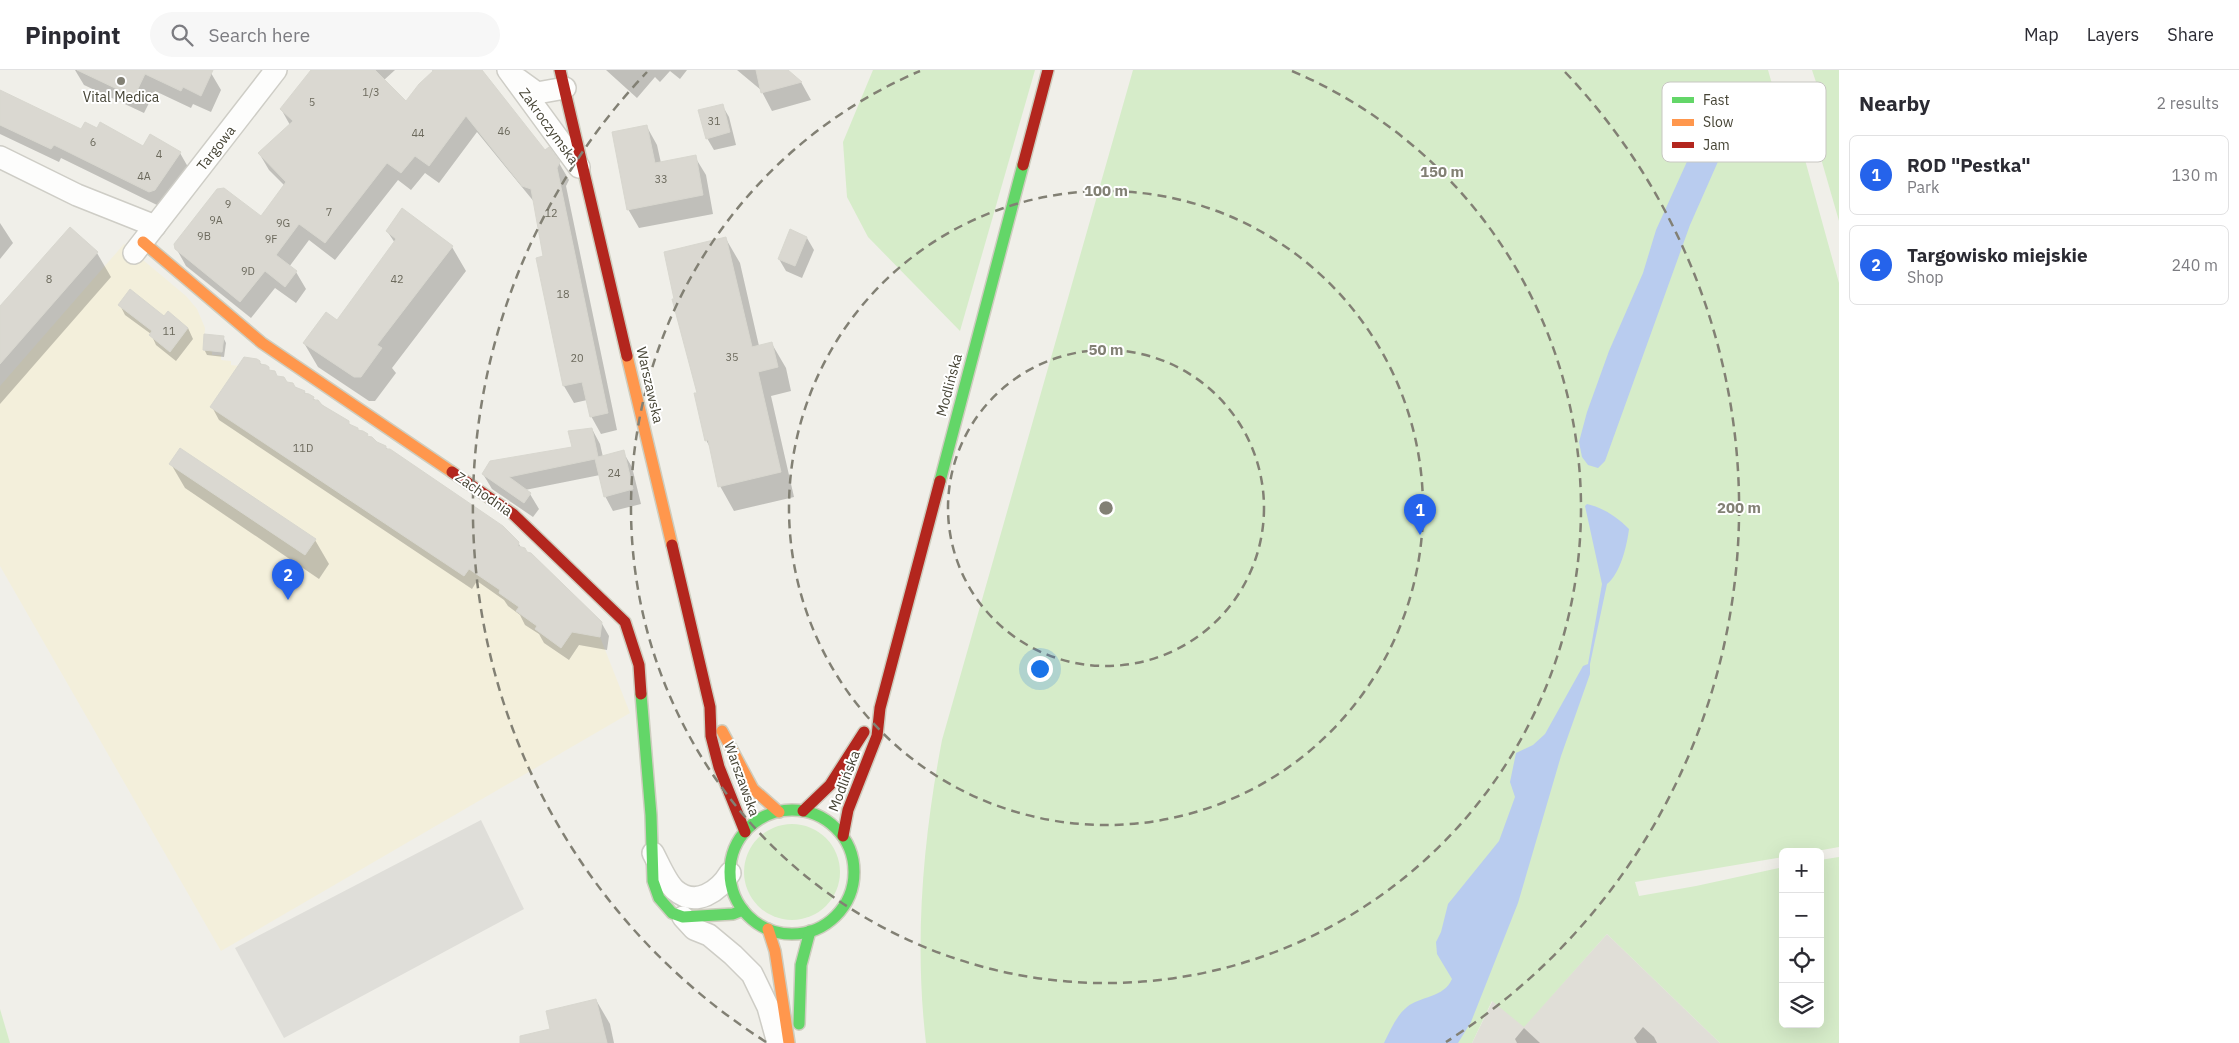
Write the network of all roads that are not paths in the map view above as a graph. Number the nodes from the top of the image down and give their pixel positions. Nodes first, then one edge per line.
1 (275, 70) edge
2 (1048, 70) edge
3 (510, 72) edge
4 (562, 79) edge
5 (0, 157) edge
6 (586, 178) junction
7 (144, 240) junction
8 (710, 707) junction
9 (880, 708) junction
10 (803, 811) junction
11 (779, 812) junction
12 (745, 832) junction
13 (843, 836) junction
14 (653, 853) junction
15 (730, 873) junction
16 (743, 910) junction
17 (682, 917) junction
18 (768, 929) junction
19 (810, 931) junction
20 (778, 1043) edge
21 (789, 1043) edge
22 (799, 1043) edge

1 - 7 street, Targowa
2 - 9 street, Modlińska
3 - 4 street, Zakroczymska
3 - 6 street, Zakroczymska
4 - 6 street, Warszawska
5 - 7 street
6 - 8 street, Warszawska
7 - 14 street, Zachodnia
8 - 11 street, Warszawska
8 - 12 street, Warszawska
9 - 10 street, Modlińska
9 - 13 street, Modlińska
10 - 11 street
10 - 13 street
11 - 12 street
12 - 15 street
13 - 19 street
14 - 15 street, Zachodnia
14 - 17 street, Zachodnia
15 - 16 street
16 - 17 street
16 - 18 street
17 - 20 street, Zachodnia
18 - 19 street
18 - 21 street
19 - 22 street

